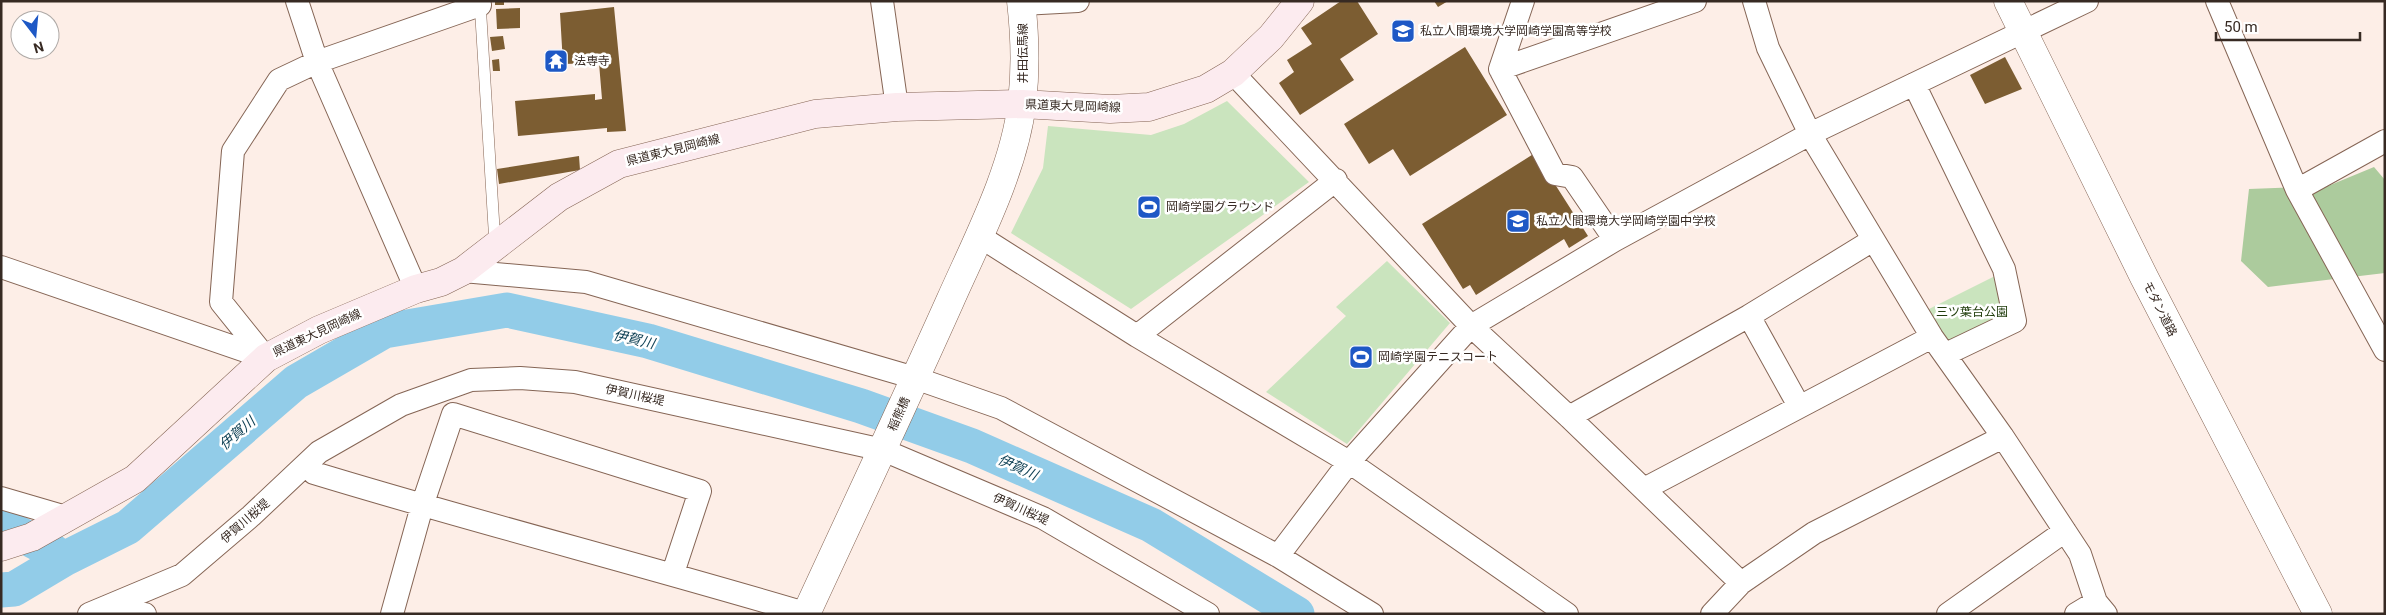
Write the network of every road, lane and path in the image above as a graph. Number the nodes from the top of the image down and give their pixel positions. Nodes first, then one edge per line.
1 (297, 1) edge
2 (882, 1) edge
3 (1078, 1) edge
4 (1300, 1) edge
5 (1524, 1) edge
6 (1695, 1) edge
7 (1754, 1) edge
8 (2008, 1) edge
9 (2087, 1) edge
10 (2217, 1) edge
11 (480, 3) edge
12 (1021, 3) edge
13 (2023, 32) junction
14 (317, 62) junction
15 (1500, 69) junction
16 (1233, 73) junction
17 (1914, 84) junction
18 (1022, 104) junction
19 (897, 107) junction
20 (1810, 134) junction
21 (2383, 144) edge
22 (1336, 180) junction
23 (2297, 190) junction
24 (979, 236) junction
25 (1616, 240) junction
26 (1873, 240) junction
27 (496, 244) junction
28 (1, 267) edge
29 (463, 270) junction
30 (416, 289) junction
31 (1749, 316) junction
32 (1471, 326) junction
33 (1137, 336) junction
34 (1939, 345) junction
35 (2385, 350) edge
36 (266, 358) junction
37 (915, 378) junction
38 (1800, 406) junction
39 (1569, 417) junction
40 (2004, 437) junction
41 (883, 450) junction
42 (1349, 462) junction
43 (314, 473) dead end
44 (1644, 489) junction
45 (1, 498) edge
46 (422, 506) junction
47 (66, 518) junction
48 (2065, 531) junction
49 (1, 548) edge
50 (1278, 556) junction
51 (673, 573) junction
52 (1741, 583) junction
53 (2101, 608) edge
54 (97, 610) edge
55 (145, 614) edge
56 (392, 614) edge
57 (807, 614) edge
58 (1208, 614) edge
59 (1372, 614) edge
60 (1567, 614) edge
61 (1712, 614) edge
62 (1948, 614) edge
63 (2076, 614) edge
64 (2318, 614) edge

1 - 14 street
2 - 19 street
3 - 12 street
4 - 16 main road, 県道東大見岡崎線
5 - 15 street
6 - 15 street
7 - 20 street
8 - 13 street, モダン道路
9 - 13 street
10 - 23 street
11 - 14 street
11 - 27 lane
12 - 18 street, 井田伝馬線
13 - 17 street
13 - 64 street, モダン道路
14 - 30 street
14 - 36 street
15 - 25 street
16 - 18 main road, 県道東大見岡崎線
16 - 22 street
17 - 20 street
17 - 34 street
18 - 19 main road, 県道東大見岡崎線
18 - 24 street, 井田伝馬線
19 - 27 main road, 県道東大見岡崎線
20 - 25 street
20 - 26 street
21 - 23 street
22 - 32 street
22 - 33 street
23 - 35 street
24 - 33 street
24 - 37 street, 稲熊橋
25 - 32 street
26 - 31 street
26 - 34 street
27 - 29 main road, 県道東大見岡崎線
28 - 36 street
29 - 30 main road, 県道東大見岡崎線
29 - 37 street
30 - 36 main road, 県道東大見岡崎線
31 - 38 street
31 - 39 street
32 - 39 street
32 - 42 street
33 - 42 street
34 - 38 street
34 - 40 street
36 - 47 main road, 県道東大見岡崎線
37 - 41 street, 稲熊橋
37 - 50 street
38 - 44 street
39 - 44 street
40 - 48 street
40 - 52 street
41 - 54 street, 伊賀川桜堤
41 - 57 street, 稲熊橋
41 - 58 street, 伊賀川桜堤
42 - 50 street
42 - 60 street
43 - 46 street
44 - 52 street
45 - 47 street
46 - 51 street
46 - 51 street
46 - 56 street
47 - 49 main road, 県道東大見岡崎線
48 - 53 street
48 - 62 street
50 - 59 street
51 - 57 street
52 - 61 street
53 - 63 street
54 - 55 street

